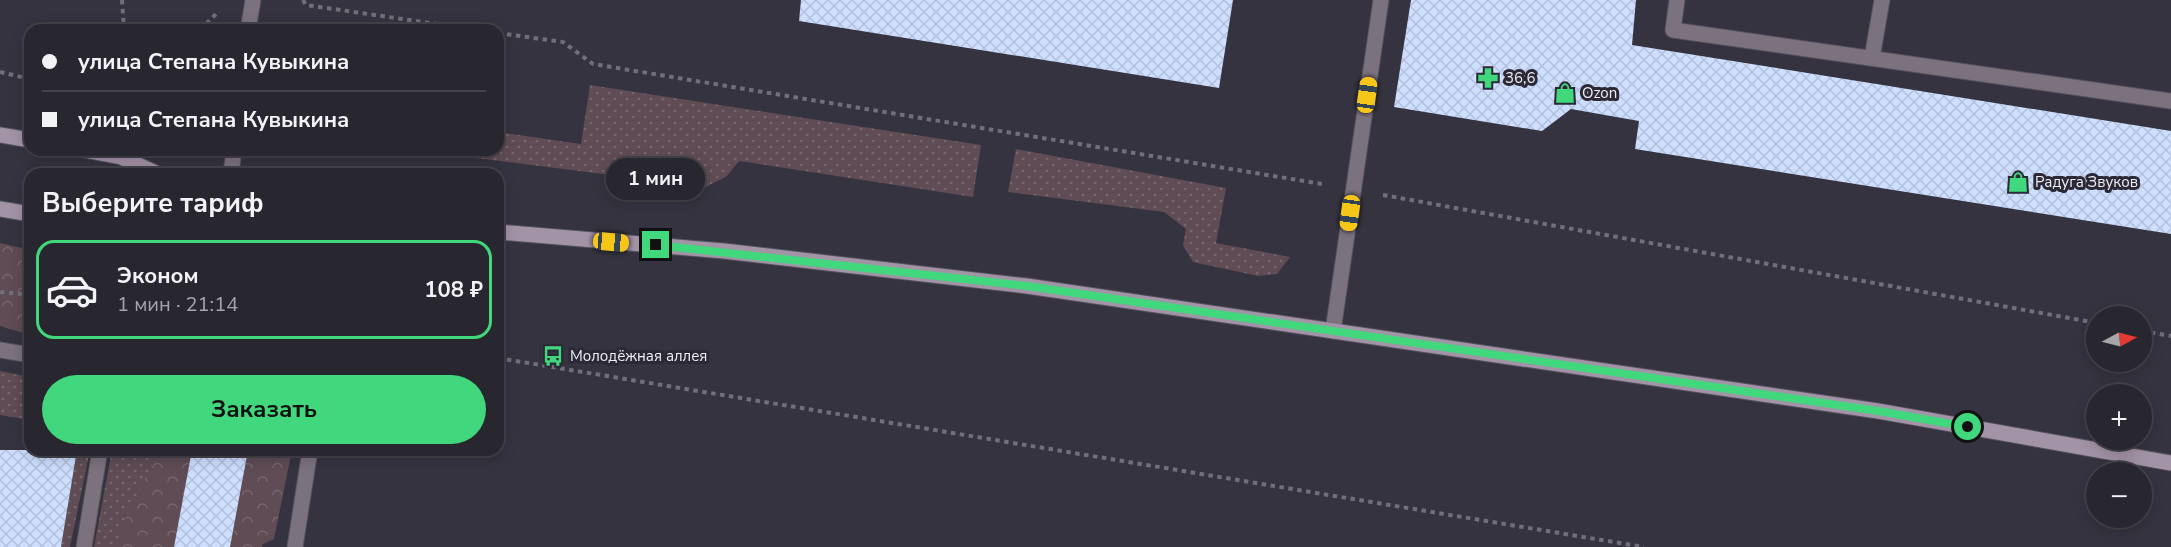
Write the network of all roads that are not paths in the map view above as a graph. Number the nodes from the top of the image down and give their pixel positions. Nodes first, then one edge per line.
1 (253, 0) edge
2 (1381, 0) edge
3 (1677, 0) edge
4 (1882, 0) edge
5 (249, 24) edge
6 (1872, 58) junction
7 (2171, 101) edge
8 (0, 135) edge
9 (24, 139) edge
10 (116, 156) edge
11 (145, 168) edge
12 (0, 209) edge
13 (24, 213) edge
14 (504, 233) edge
15 (1333, 331) junction
16 (0, 350) edge
17 (24, 354) edge
18 (99, 456) edge
19 (309, 456) edge
20 (2171, 463) edge
21 (84, 547) edge
22 (295, 547) edge

1 - 5 street
2 - 15 street
3 - 6 street
4 - 6 street
6 - 7 street
8 - 9 main road
10 - 11 main road
12 - 13 main road
14 - 15 main road
15 - 20 main road
16 - 17 street
18 - 21 street
19 - 22 street

